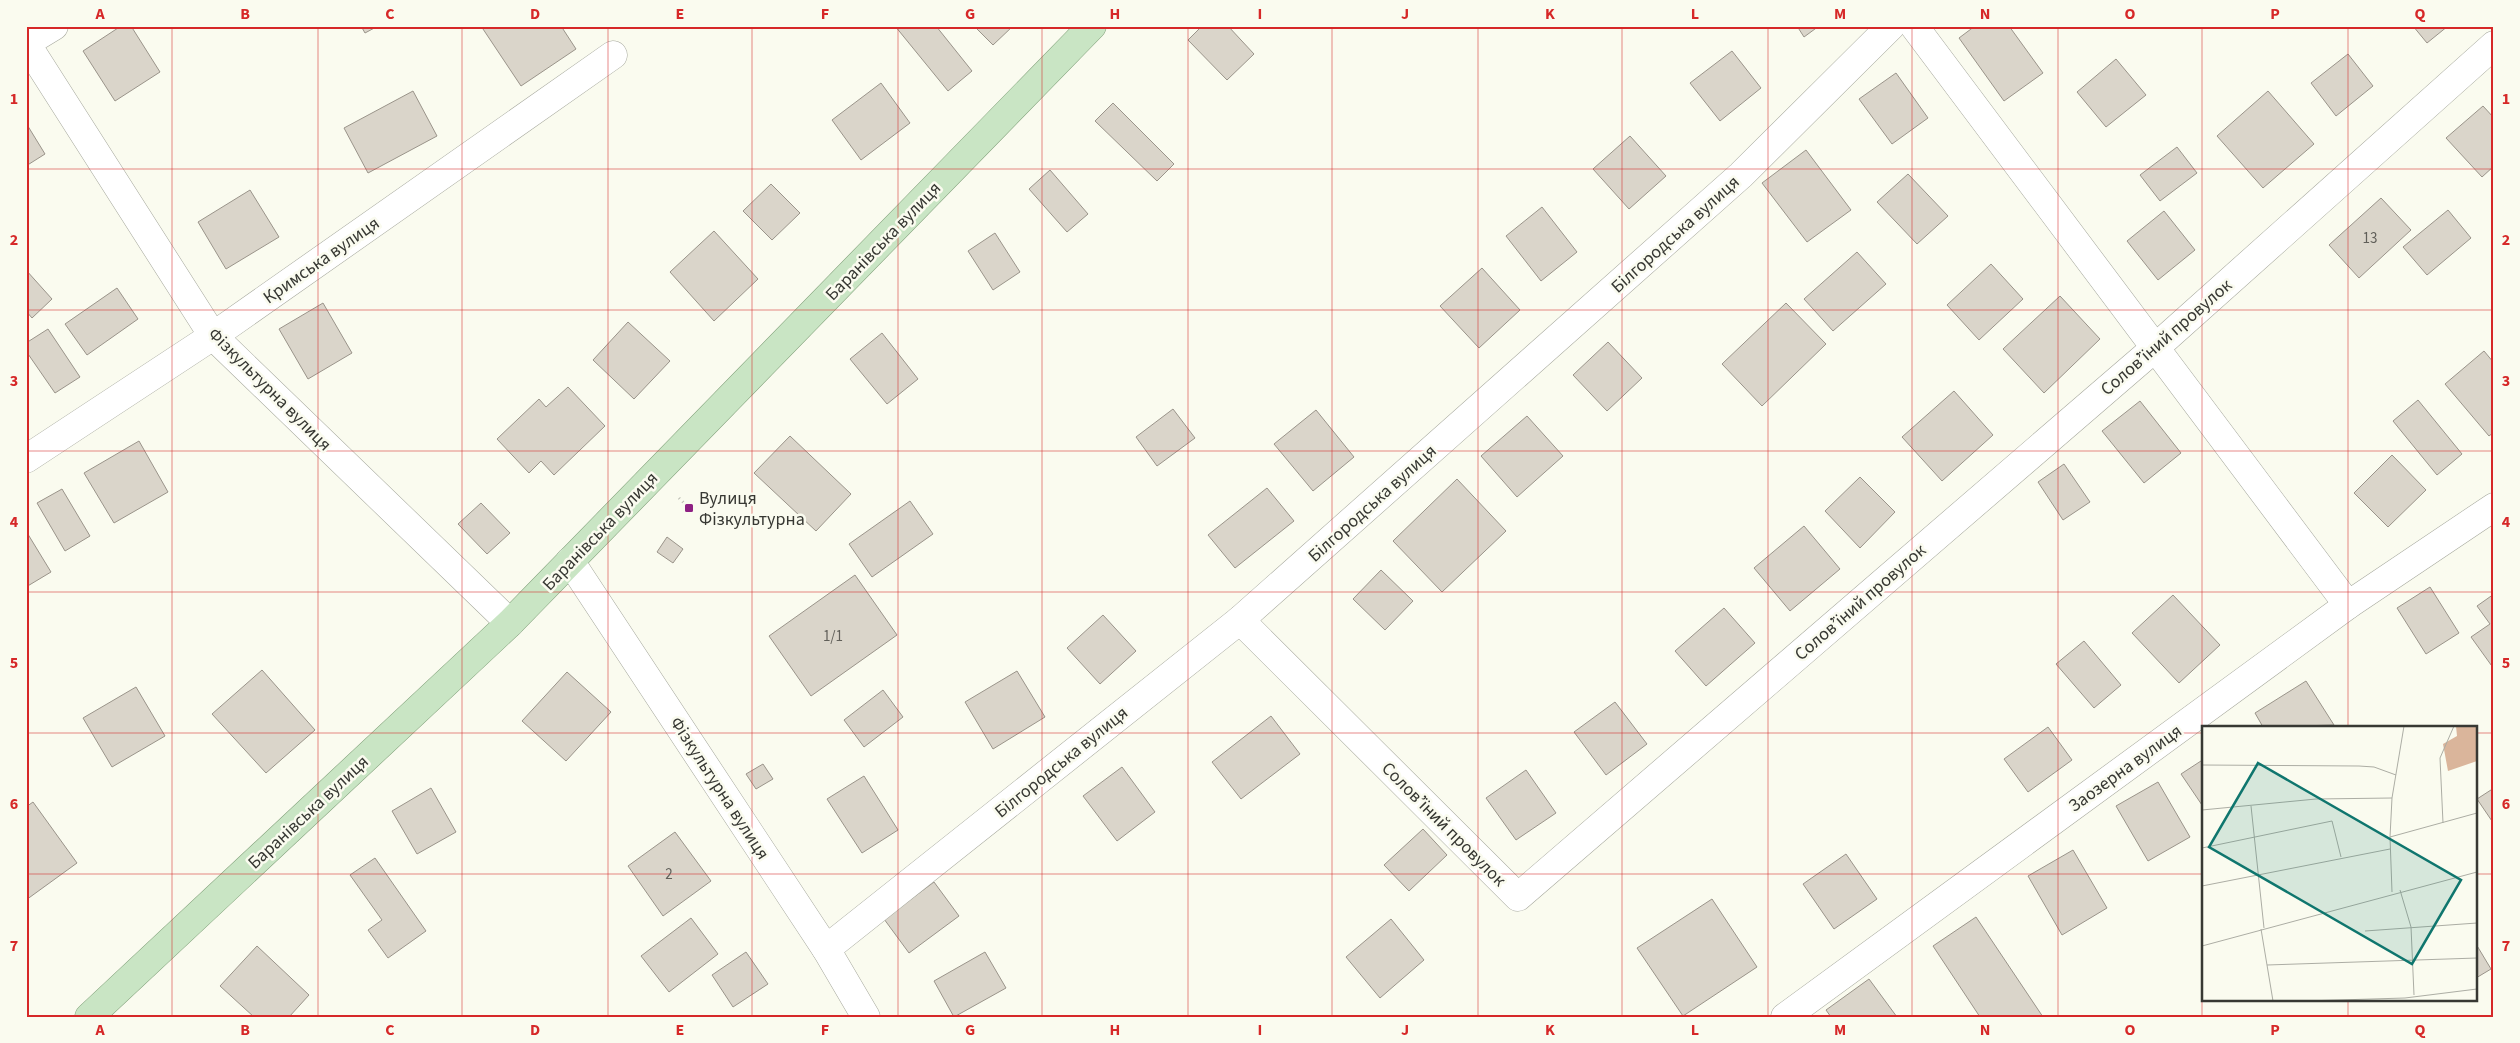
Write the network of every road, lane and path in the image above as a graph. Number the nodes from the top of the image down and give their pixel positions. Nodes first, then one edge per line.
1 (54, 26) edge
2 (1092, 26) edge
3 (1891, 26) edge
4 (1914, 26) edge
5 (26, 43) edge
6 (2494, 46) edge
7 (613, 55) dead end
8 (213, 336) junction
9 (2155, 348) junction
10 (26, 459) edge
11 (2494, 507) edge
12 (570, 561) junction
13 (2348, 605) junction
14 (1240, 620) junction
15 (510, 623) junction
16 (826, 949) junction
17 (89, 1017) edge
18 (866, 1017) edge
19 (1785, 1017) edge

1 - 5 street
2 - 12 main road, Баранівська вулиця
3 - 14 street, Білгородська вулиця
4 - 9 street
5 - 8 street, Фізкультурна вулиця
6 - 9 street, Соловʼїний провулок
7 - 8 street, Кримська вулиця
8 - 10 street, Кримська вулиця
8 - 15 street, Фізкультурна вулиця
9 - 13 street
9 - 14 street, Соловʼїний провулок
11 - 13 street, Заозерна вулиця
12 - 15 main road, Баранівська вулиця
12 - 16 street, Фізкультурна вулиця
13 - 19 street, Заозерна вулиця
14 - 16 street, Білгородська вулиця
15 - 17 main road, Баранівська вулиця
16 - 18 street, Фізкультурна вулиця

